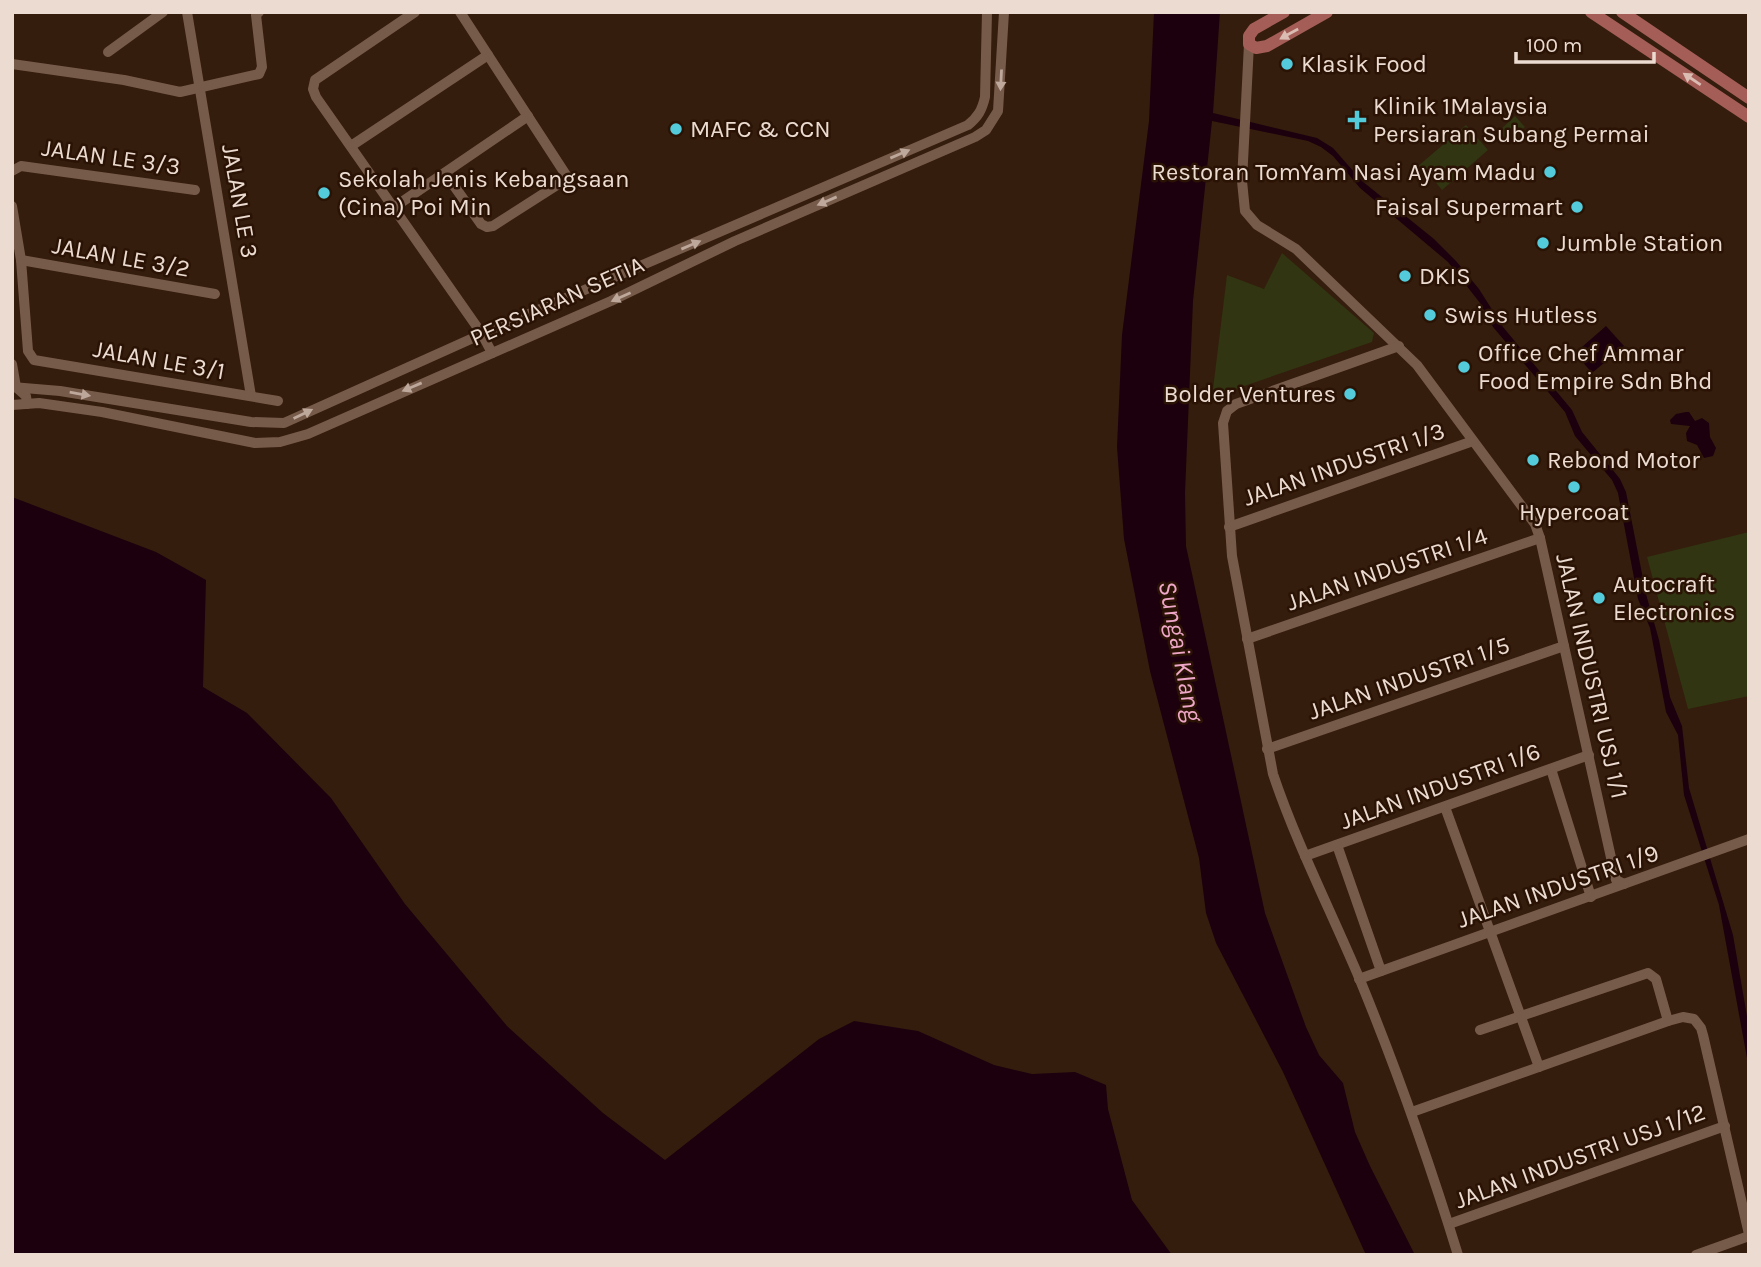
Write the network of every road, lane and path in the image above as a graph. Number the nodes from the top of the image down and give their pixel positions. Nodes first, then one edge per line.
1 (163, 12) edge
2 (187, 12) edge
3 (259, 12) edge
4 (415, 12) edge
5 (460, 12) edge
6 (987, 12) edge
7 (1004, 12) edge
8 (1284, 12) edge
9 (1327, 12) edge
10 (1591, 12) edge
11 (1622, 12) edge
12 (1249, 44) junction
13 (108, 52) dead end
14 (488, 55) junction
15 (12, 64) edge
16 (200, 89) junction
17 (1749, 98) edge
18 (979, 114) junction
19 (528, 116) junction
20 (1749, 117) edge
21 (990, 125) junction
22 (351, 146) junction
23 (17, 168) edge
24 (445, 173) junction
25 (195, 190) dead end
26 (393, 208) junction
27 (13, 211) edge
28 (20, 260) junction
29 (215, 294) dead end
30 (482, 334) junction
31 (1399, 346) junction
32 (492, 354) junction
33 (12, 364) edge
34 (14, 387) edge
35 (251, 397) junction
36 (278, 401) dead end
37 (27, 404) junction
38 (12, 405) edge
39 (1473, 441) junction
40 (1229, 527) junction
41 (1540, 538) junction
42 (1247, 639) junction
43 (1564, 646) junction
44 (1267, 749) junction
45 (1589, 755) junction
46 (1551, 769) junction
47 (1445, 807) junction
48 (1749, 839) edge
49 (1337, 845) junction
50 (1305, 856) junction
51 (1624, 884) junction
52 (1591, 897) junction
53 (1491, 932) junction
54 (1381, 971) junction
55 (1359, 979) junction
56 (1519, 1017) junction
57 (1668, 1021) junction
58 (1480, 1030) dead end
59 (1539, 1067) junction
60 (1412, 1112) junction
61 (1725, 1126) junction
62 (1449, 1224) junction
63 (1749, 1235) edge
64 (1458, 1255) edge
65 (1696, 1255) edge

1 - 13 street
2 - 16 street, JALAN LE 3
3 - 16 street
4 - 22 street
5 - 14 street
6 - 18 street
7 -> 21 street
8 - 12 main road
9 -> 12 main road
20 -> 10 main road
11 - 17 main road
12 - 31 street, JALAN INDUSTRI USJ 1/1
14 - 19 street
14 - 22 street
15 - 16 street
16 - 35 street, JALAN LE 3
18 - 21 street
30 -> 18 street, PERSIARAN SETIA
19 - 24 street
19 - 24 street
21 -> 32 street, PERSIARAN SETIA
22 - 26 street
23 - 25 street, JALAN LE 3/3
24 - 26 street
26 - 30 street
27 - 28 street
28 - 29 street, JALAN LE 3/2
28 - 35 street, JALAN LE 3/1
30 - 32 street
34 -> 30 street, PERSIARAN SETIA
31 - 39 street, JALAN INDUSTRI USJ 1/1
31 - 40 street
32 -> 37 street, PERSIARAN SETIA
33 - 34 street
34 - 37 street
35 - 36 street, JALAN LE 3/1
37 - 38 street, PERSIARAN SETIA
39 - 40 street, JALAN INDUSTRI 1/3
39 - 41 street, JALAN INDUSTRI USJ 1/1
40 - 42 street
41 - 42 street, JALAN INDUSTRI 1/4
41 - 43 street, JALAN INDUSTRI USJ 1/1
42 - 44 street
43 - 44 street, JALAN INDUSTRI 1/5
43 - 45 street, JALAN INDUSTRI USJ 1/1
44 - 50 street
45 - 46 street, JALAN INDUSTRI 1/6
45 - 51 street, JALAN INDUSTRI USJ 1/1
46 - 47 street, JALAN INDUSTRI 1/6
46 - 52 street
47 - 49 street, JALAN INDUSTRI 1/6
47 - 53 street
48 - 51 street, JALAN INDUSTRI 1/9
49 - 50 street, JALAN INDUSTRI 1/6
49 - 54 street
50 - 55 street
51 - 52 street, JALAN INDUSTRI 1/9
52 - 53 street, JALAN INDUSTRI 1/9
53 - 54 street, JALAN INDUSTRI 1/9
53 - 56 street
54 - 55 street, JALAN INDUSTRI 1/9
55 - 60 street
56 - 57 street
56 - 58 street
56 - 59 street
57 - 59 street
57 - 61 street
59 - 60 street
60 - 62 street
61 - 62 street, JALAN INDUSTRI USJ 1/12
61 - 63 street
62 - 64 street
63 - 65 street

